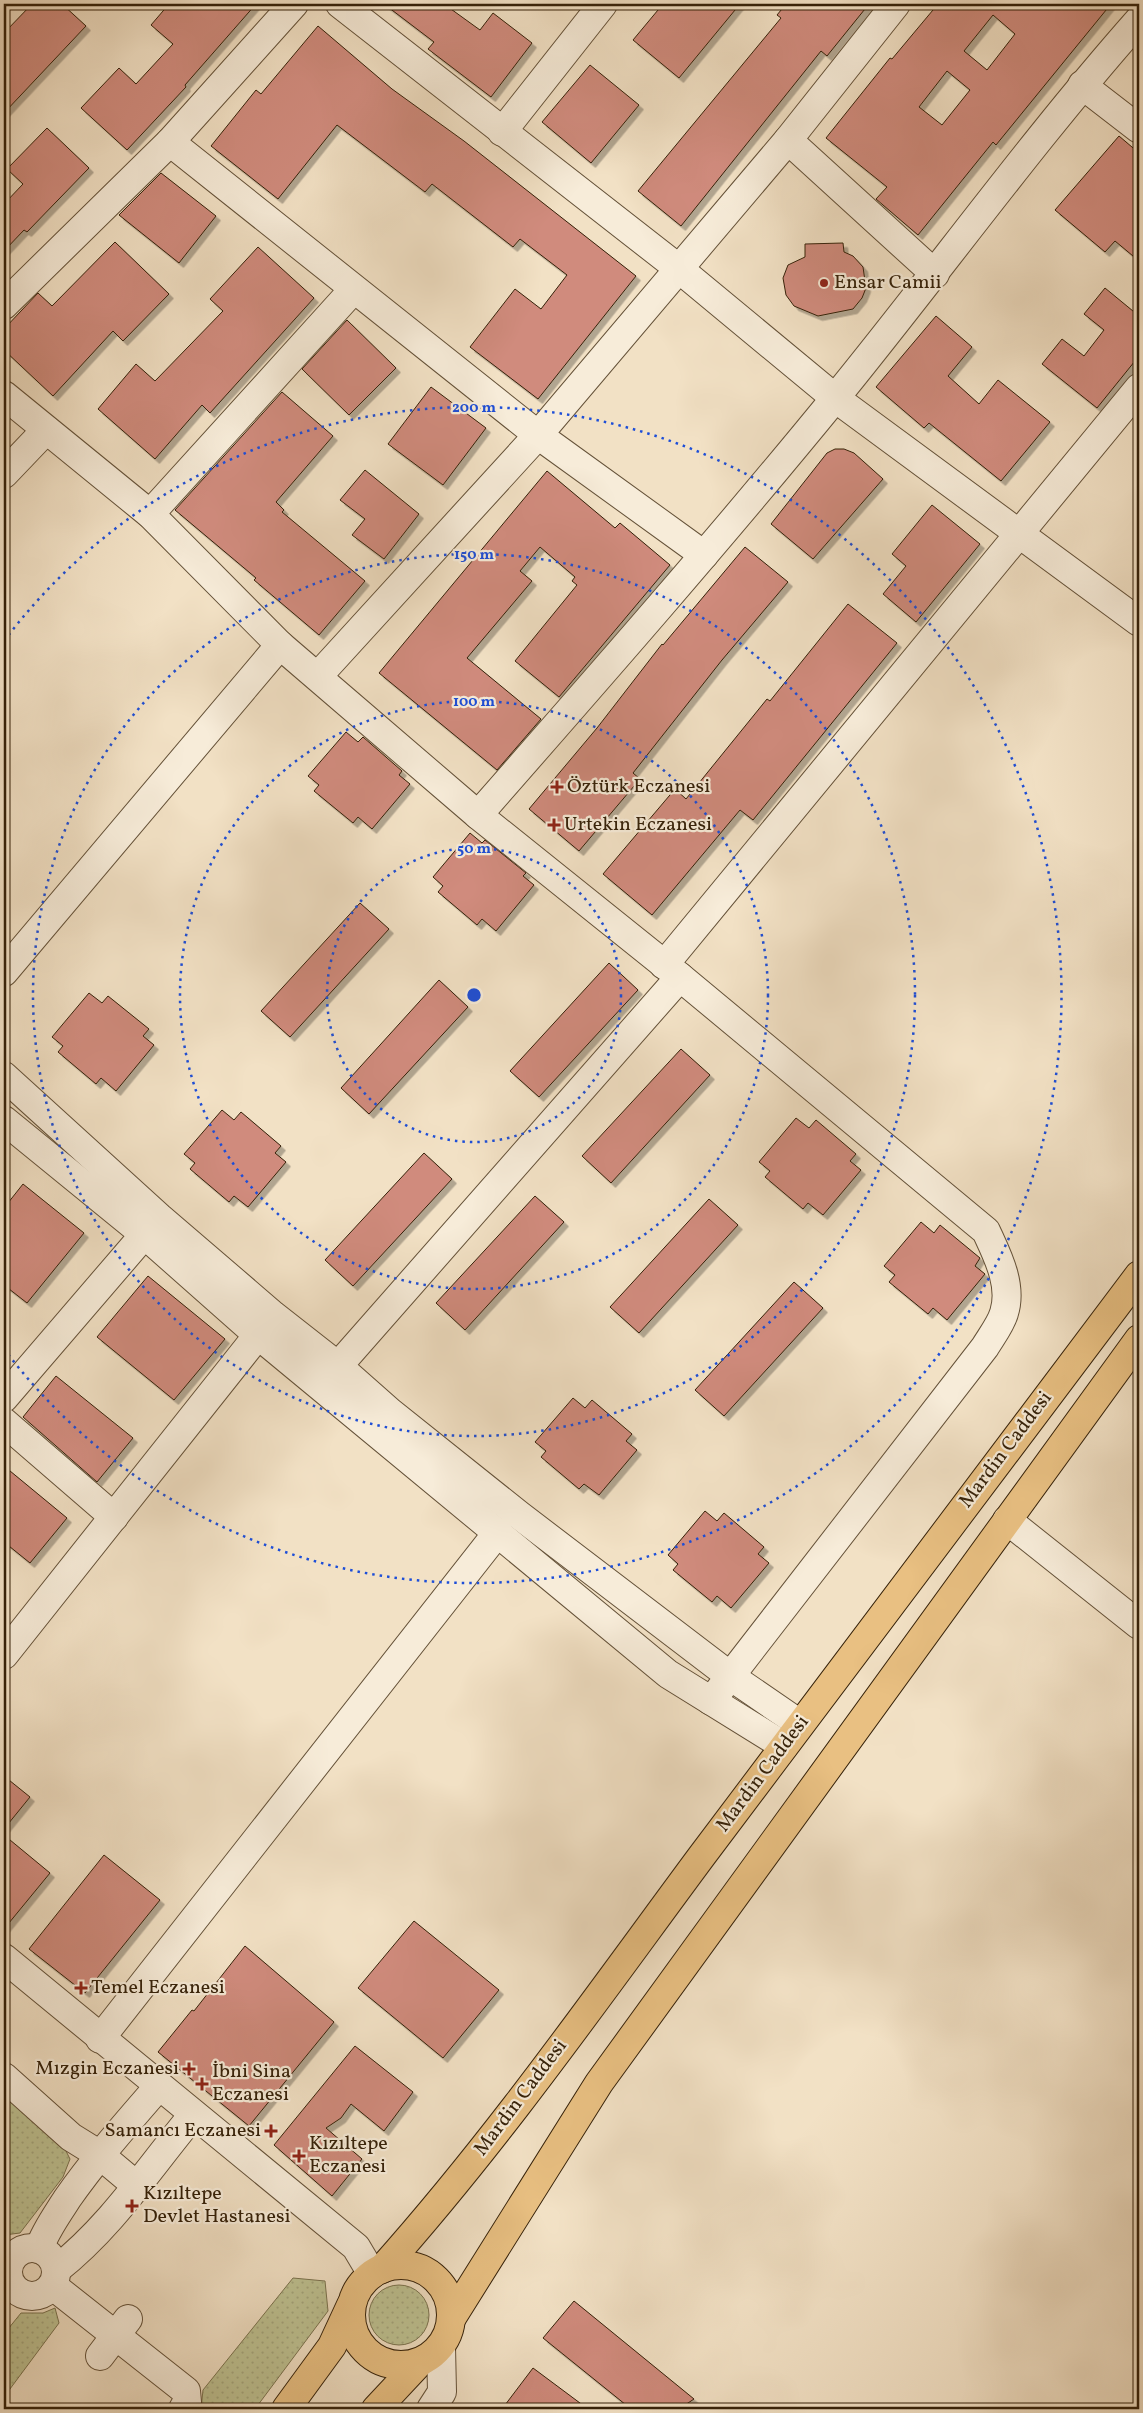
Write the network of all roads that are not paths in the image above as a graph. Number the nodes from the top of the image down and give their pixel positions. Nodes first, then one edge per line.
1 (294, 4) edge
2 (340, 4) edge
3 (603, 4) edge
4 (896, 4) edge
5 (1139, 20) edge
6 (1082, 85) junction
7 (1139, 129) edge
8 (502, 132) junction
9 (788, 140) junction
10 (170, 142) junction
11 (678, 268) junction
12 (935, 274) junction
13 (353, 290) junction
14 (4, 305) edge
15 (1139, 388) edge
16 (4, 395) edge
17 (835, 398) junction
18 (46, 430) junction
19 (538, 435) junction
20 (4, 474) edge
21 (150, 514) junction
22 (1019, 533) junction
23 (704, 555) junction
24 (1139, 622) edge
25 (280, 645) junction
26 (318, 676) junction
27 (478, 815) junction
28 (672, 971) junction
29 (4, 972) edge
30 (4, 1076) edge
31 (4, 1120) edge
32 (152, 1226) junction
33 (1139, 1275) edge
34 (258, 1335) junction
35 (1139, 1339) edge
36 (338, 1366) junction
37 (4, 1398) edge
38 (4, 1422) edge
39 (114, 1517) junction
40 (1007, 1520) junction
41 (498, 1532) junction
42 (1139, 1624) edge
43 (4, 1656) edge
44 (730, 1676) junction
45 (711, 1701) junction
46 (800, 1724) junction
47 (784, 1746) junction
48 (4, 1958) edge
49 (100, 2039) junction
50 (4, 2077) edge
51 (159, 2086) junction
52 (192, 2115) junction
53 (100, 2155) junction
54 (137, 2186) junction
55 (7, 2257) edge
56 (50, 2268) junction
57 (377, 2272) junction
58 (352, 2302) junction
59 (452, 2320) junction
60 (122, 2327) junction
61 (431, 2354) junction
62 (100, 2356) dead end
63 (183, 2409) edge
64 (286, 2409) edge
65 (376, 2409) edge
66 (431, 2409) edge

1 - 10 street
2 - 8 street
3 - 8 street
4 - 9 street
5 - 6 street
6 - 7 street
6 - 12 street
8 - 11 street
9 - 11 street
9 - 12 street
10 - 13 street
10 - 14 street
11 - 17 street
11 - 19 street
12 - 17 street
13 - 19 street
13 - 21 street
15 - 22 street
16 - 18 street
17 - 22 street
17 - 23 street
18 - 20 street
18 - 21 street
19 - 23 street
19 - 26 street
21 - 25 street
22 - 24 street
22 - 28 street
23 - 27 street
25 - 26 street
25 - 29 street
26 - 27 street
27 - 28 street
28 - 36 street
28 - 44 street
30 - 32 street
31 - 32 street
32 - 34 street
32 - 36 street
32 - 37 street
33 - 46 highway, Mardin Caddesi
34 - 39 street
34 - 41 street
35 - 40 highway, Mardin Caddesi
36 - 44 street
38 - 39 street
39 - 43 street
40 - 42 street
40 - 59 highway, Mardin Caddesi
41 - 45 street
41 - 49 street
44 - 45 street
44 - 46 street
45 - 47 street
46 - 47 highway, Mardin Caddesi
47 - 57 highway, Mardin Caddesi
48 - 49 street
49 - 51 street
50 - 53 street
51 - 52 street
51 - 53 street
52 - 54 street
52 - 57 street
53 - 54 street
53 - 56 street
54 - 56 street
55 - 56 street
55 - 56 street
56 - 60 street
57 - 58 highway, Mardin Caddesi
57 - 59 highway
58 - 61 highway
58 - 64 highway, Mardin Caddesi
59 - 61 highway, Mardin Caddesi
60 - 62 street
60 - 63 street
61 - 65 highway, Mardin Caddesi
61 - 66 street

